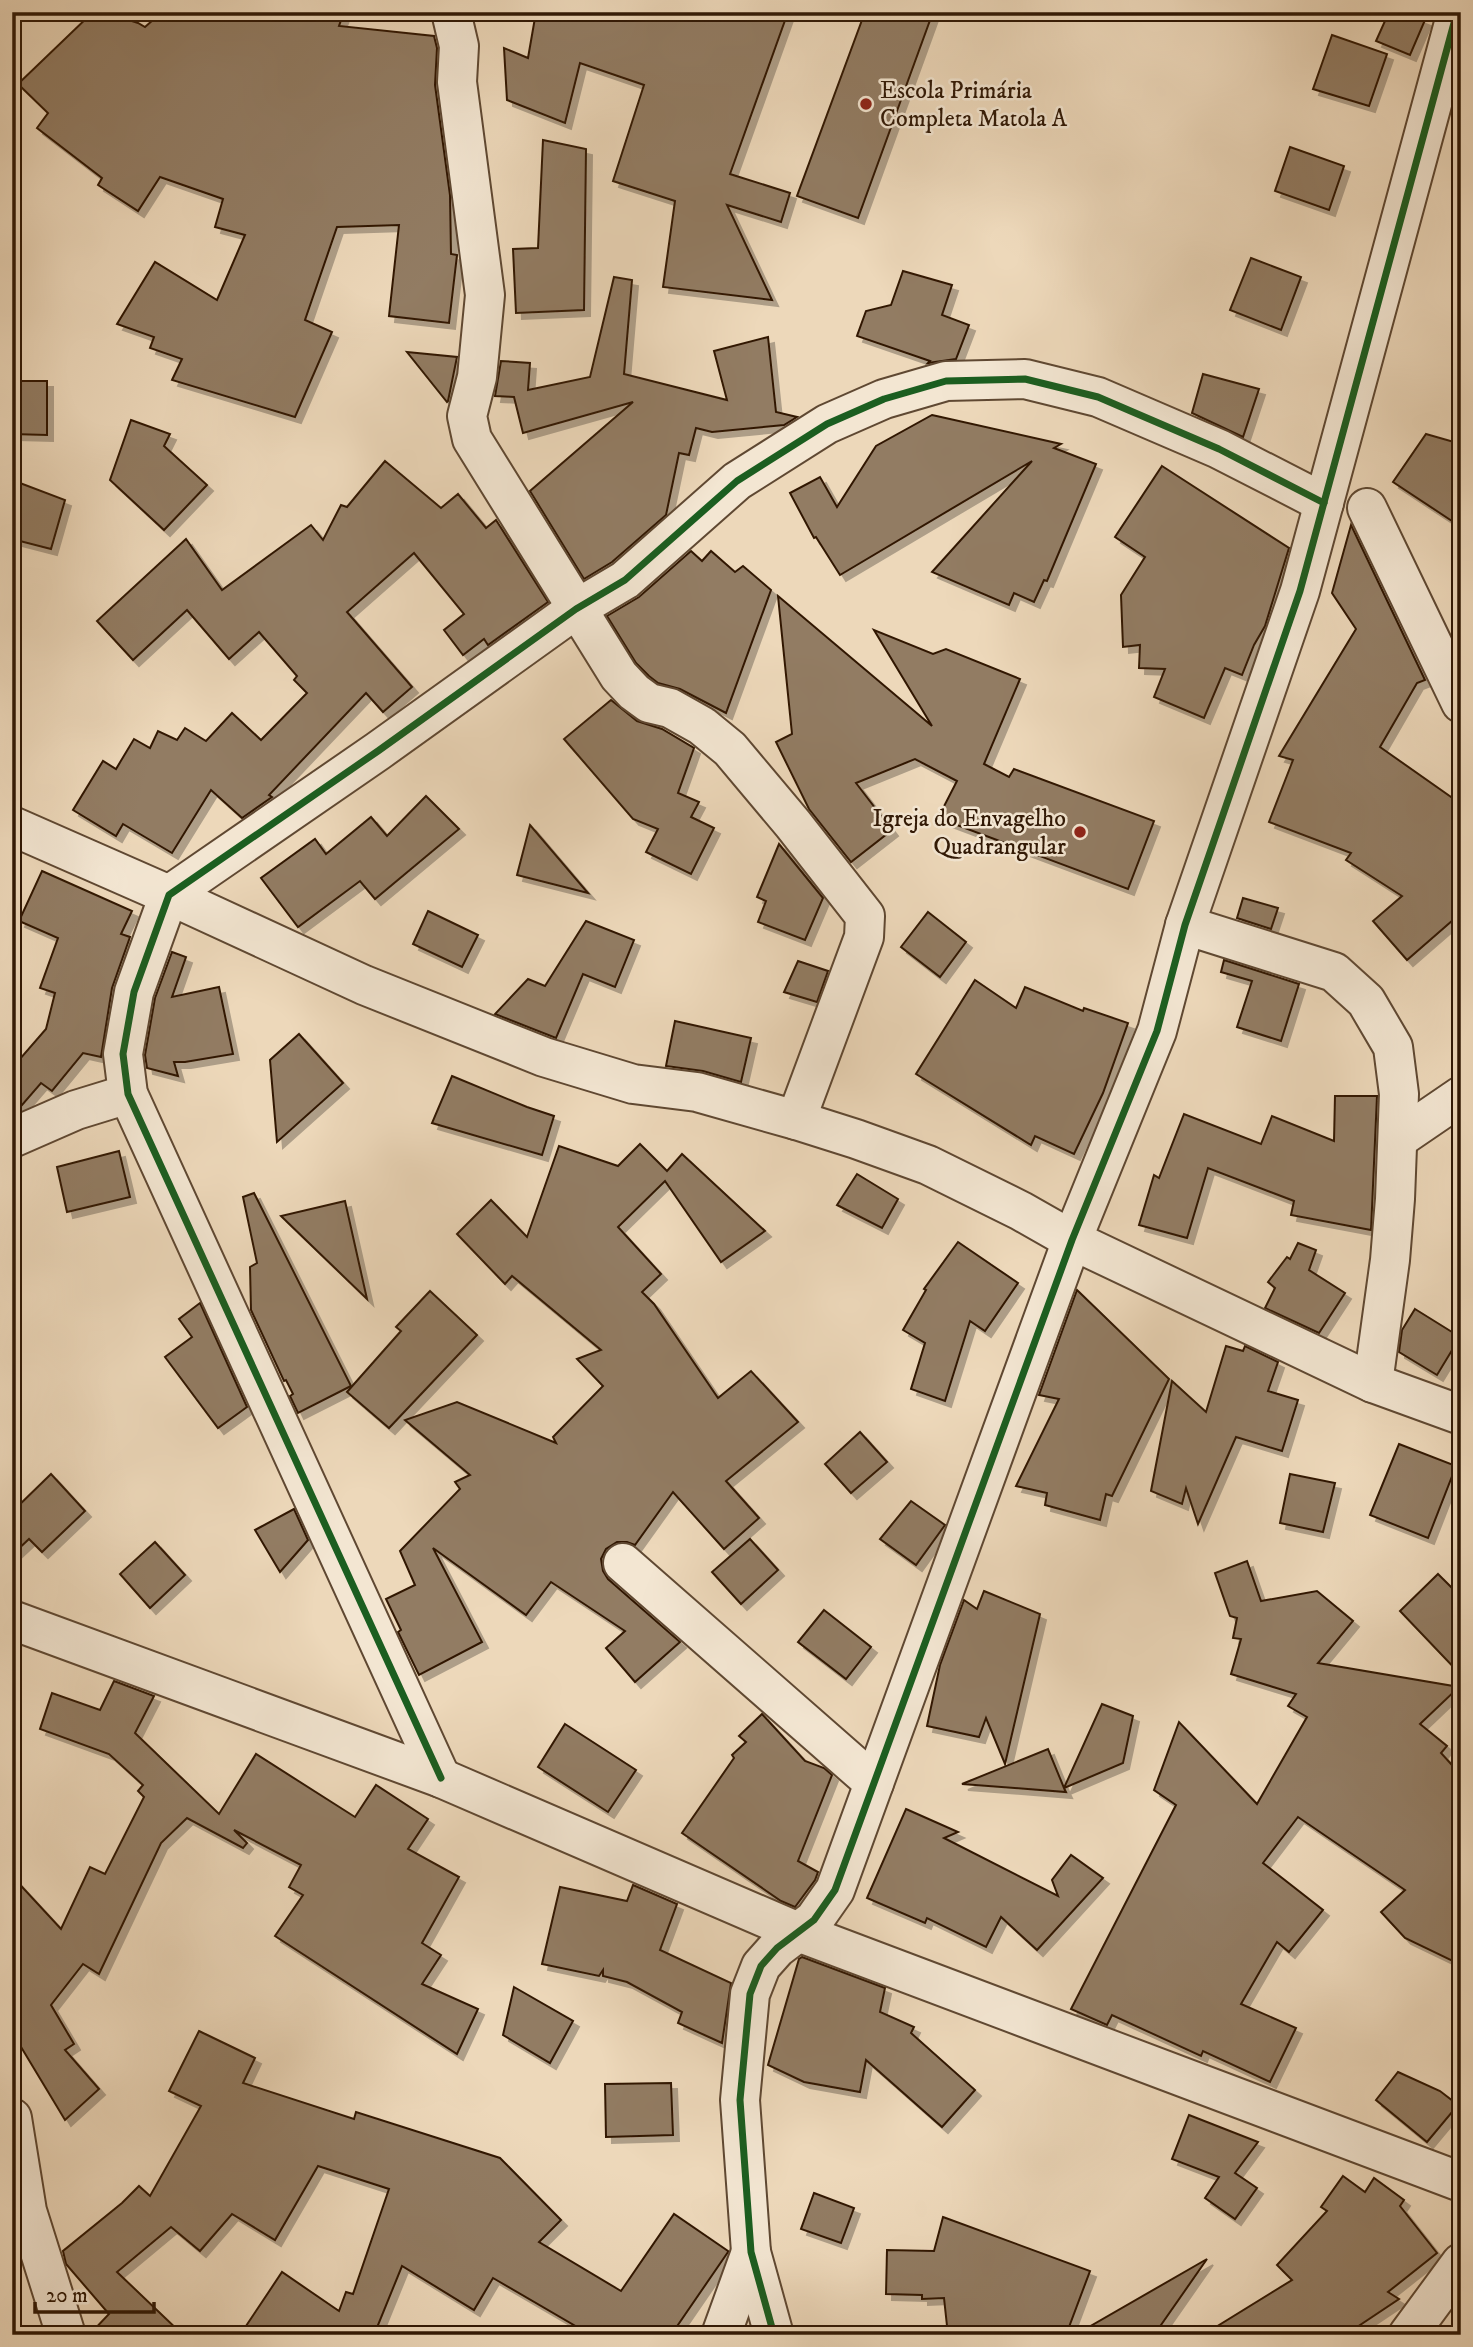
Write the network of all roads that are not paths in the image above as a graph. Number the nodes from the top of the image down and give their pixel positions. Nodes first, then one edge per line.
1 (451, 12) edge
2 (1457, 12) edge
3 (1324, 503) junction
4 (1367, 508) dead end
5 (576, 609) junction
6 (1461, 703) edge
7 (12, 826) edge
8 (169, 895) junction
9 (1185, 925) junction
10 (128, 1094) junction
11 (1461, 1096) edge
12 (796, 1120) junction
13 (12, 1138) edge
14 (1398, 1139) junction
15 (1072, 1240) junction
16 (1373, 1383) junction
17 (1461, 1415) edge
18 (623, 1563) dead end
19 (12, 1620) edge
20 (441, 1777) junction
21 (874, 1783) junction
22 (798, 1932) junction
23 (12, 2118) edge
24 (1461, 2182) edge
25 (751, 2252) junction
26 (1461, 2263) edge
27 (66, 2335) edge
28 (721, 2335) edge
29 (774, 2335) edge
30 (1408, 2335) edge

1 - 5 street
2 - 3 street
3 - 5 street
3 - 9 street
4 - 6 street
5 - 8 street
5 - 12 street
7 - 8 street
8 - 10 street
8 - 12 street
9 - 14 street
9 - 15 street
10 - 13 street
10 - 20 street
11 - 14 street
12 - 15 street
14 - 16 street
15 - 16 street
15 - 21 street
16 - 17 street
18 - 21 street
19 - 20 street
20 - 22 street
21 - 22 street
22 - 24 street
22 - 25 street
23 - 27 street
25 - 28 street
25 - 29 street
26 - 30 street

